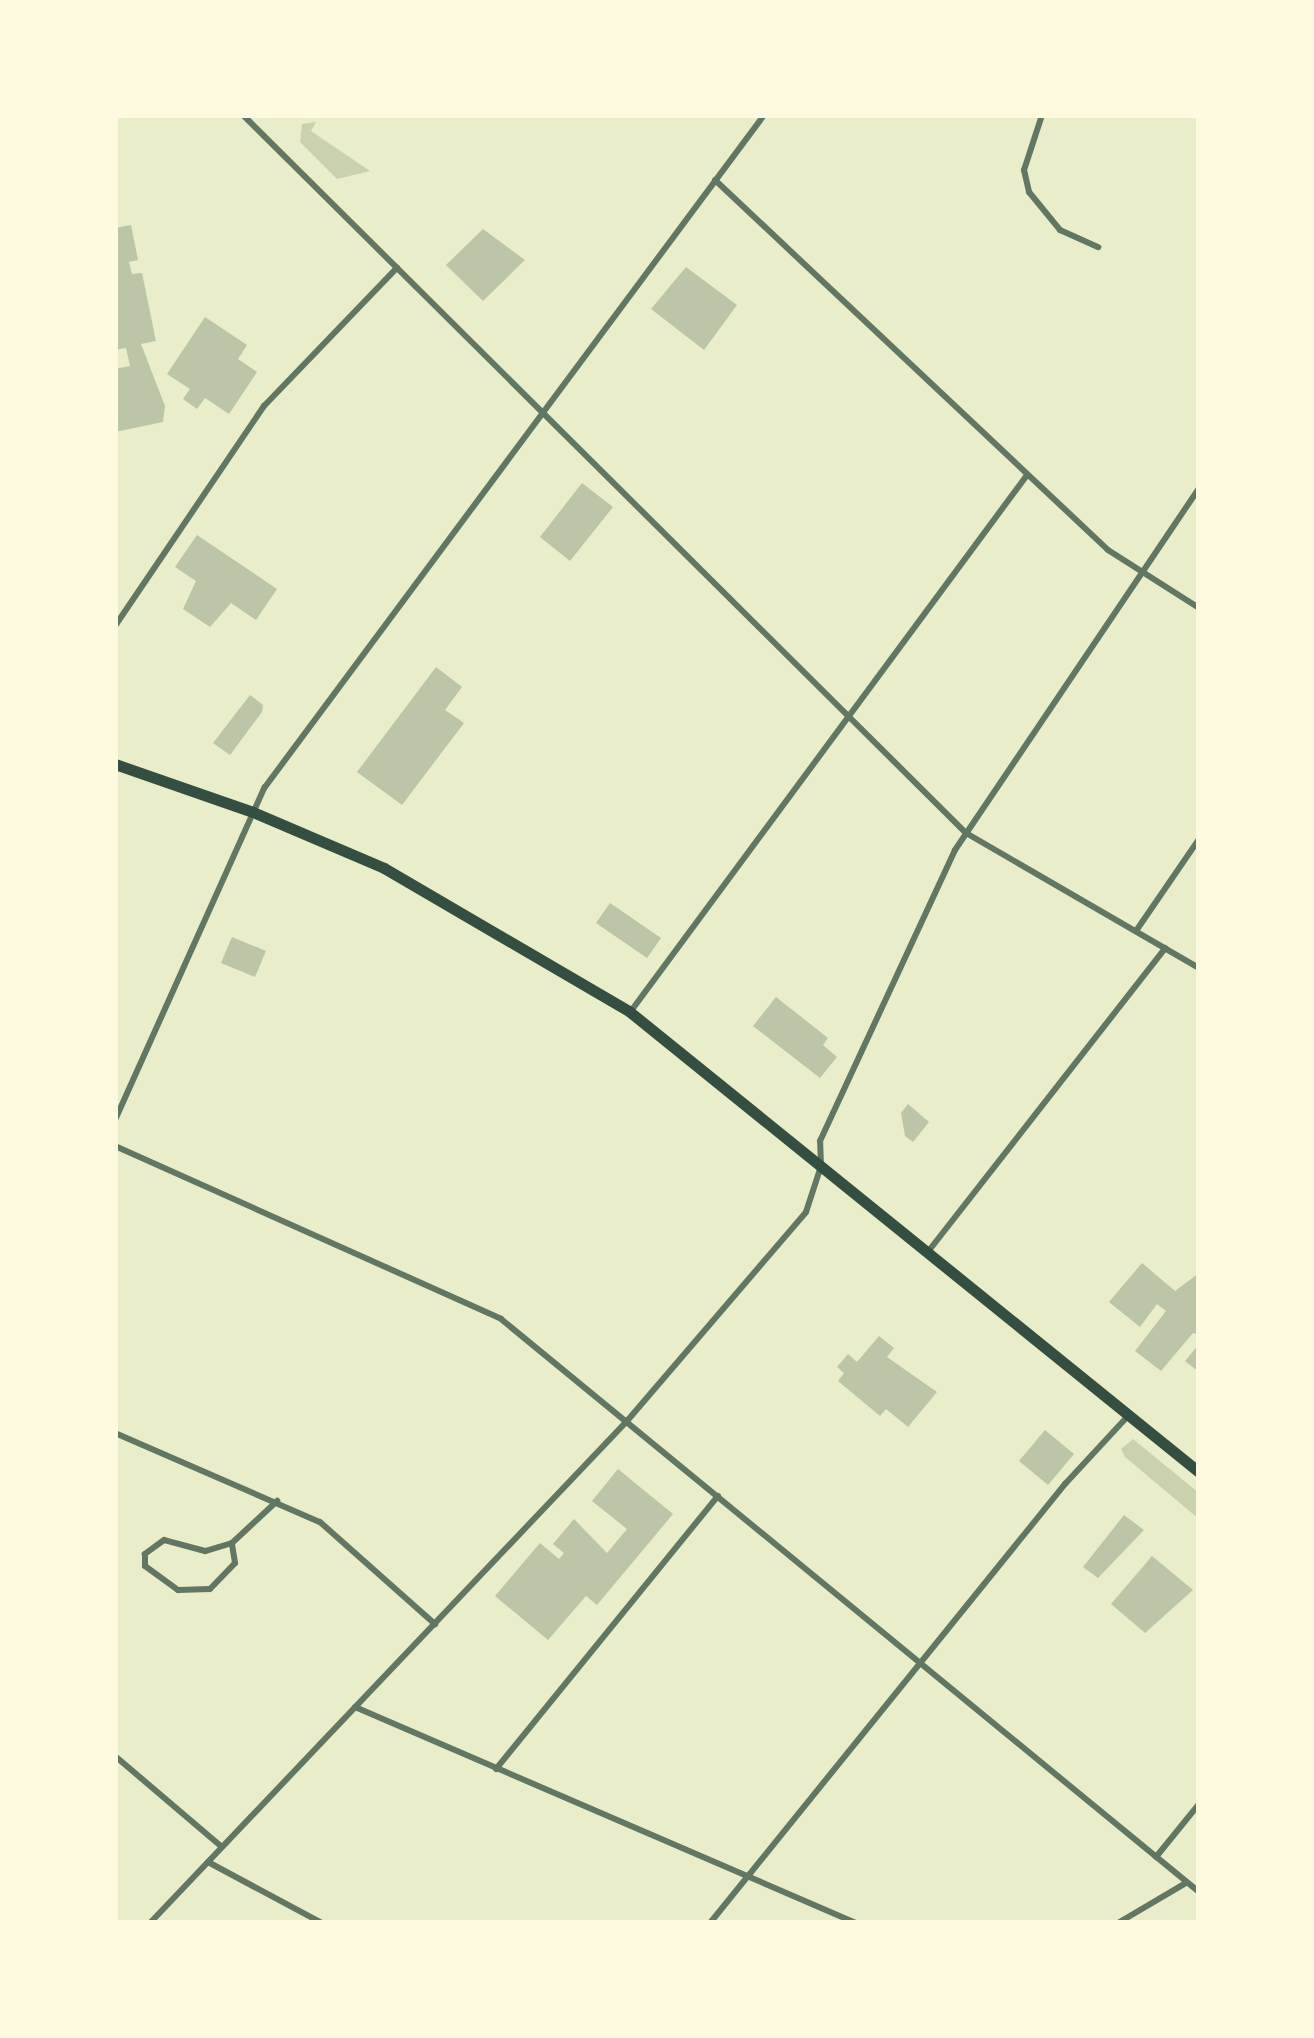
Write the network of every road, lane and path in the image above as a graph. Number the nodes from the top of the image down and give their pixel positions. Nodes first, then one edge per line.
1 (243, 115) edge
2 (764, 115) edge
3 (1042, 115) edge
4 (715, 180) junction
5 (1098, 246) dead end
6 (397, 268) junction
7 (542, 411) junction
8 (1027, 475) junction
9 (1199, 488) edge
10 (1142, 573) junction
11 (1199, 608) edge
12 (115, 626) edge
13 (849, 717) junction
14 (115, 764) edge
15 (252, 812) junction
16 (966, 833) junction
17 (1199, 838) edge
18 (1136, 931) junction
19 (1165, 948) junction
20 (1199, 968) edge
21 (630, 1012) junction
22 (115, 1120) edge
23 (115, 1146) edge
24 (821, 1166) junction
25 (927, 1253) junction
26 (1129, 1415) junction
27 (628, 1421) junction
28 (115, 1433) edge
29 (1199, 1472) edge
30 (718, 1496) junction
31 (277, 1501) junction
32 (232, 1544) junction
33 (434, 1624) junction
34 (920, 1663) junction
35 (355, 1707) junction
36 (115, 1756) edge
37 (496, 1769) junction
38 (1199, 1804) edge
39 (222, 1847) junction
40 (1156, 1857) junction
41 (208, 1862) junction
42 (747, 1877) junction
43 (1186, 1883) junction
44 (1199, 1892) edge
45 (150, 1923) edge
46 (322, 1923) edge
47 (710, 1923) edge
48 (856, 1923) edge
49 (1118, 1923) edge

1 - 6 street
2 - 4 street
3 - 5 street
4 - 7 street
4 - 8 street
6 - 7 street
6 - 12 street
7 - 13 street
7 - 15 street
8 - 10 street
8 - 13 street
9 - 10 street
10 - 11 street
10 - 16 street
13 - 16 street
13 - 21 street
14 - 15 main road
15 - 21 main road
15 - 22 street
16 - 18 street
16 - 24 street
17 - 18 street
18 - 19 street
19 - 20 street
19 - 25 street
21 - 24 main road
23 - 27 street
24 - 25 main road
24 - 27 street
25 - 26 main road
26 - 29 main road
26 - 34 street
27 - 30 street
27 - 33 street
28 - 31 street
30 - 34 street
30 - 37 street
31 - 32 street
31 - 33 street
32 - 32 street
33 - 35 street
34 - 40 street
34 - 42 street
35 - 37 street
35 - 39 street
36 - 39 street
37 - 42 street
38 - 40 street
39 - 41 street
40 - 43 street
41 - 45 street
41 - 46 street
42 - 47 street
42 - 48 street
43 - 44 street
43 - 49 street

